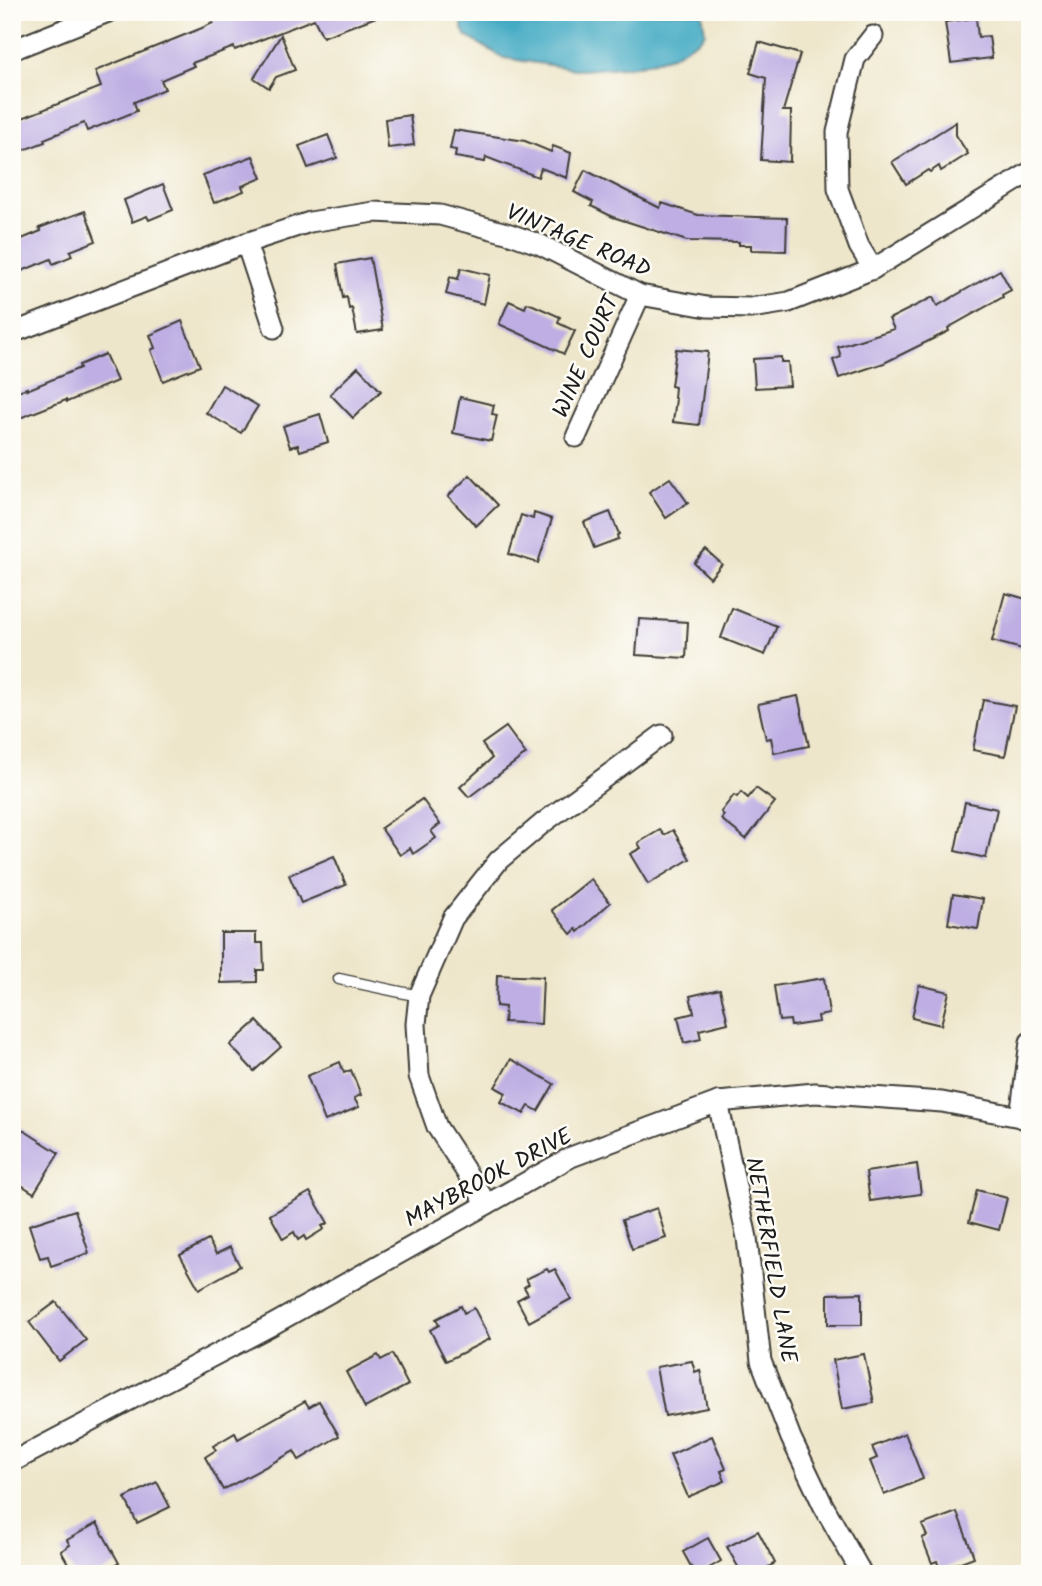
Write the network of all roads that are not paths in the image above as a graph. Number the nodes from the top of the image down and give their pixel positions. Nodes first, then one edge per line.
1 (107, 12) edge
2 (873, 36) dead end
3 (12, 50) edge
4 (1030, 172) edge
5 (246, 243) junction
6 (873, 269) junction
7 (640, 295) junction
8 (274, 328) dead end
9 (12, 333) edge
10 (576, 437) dead end
11 (662, 735) dead end
12 (339, 979) dead end
13 (419, 996) junction
14 (1030, 1042) edge
15 (719, 1102) junction
16 (1025, 1119) edge
17 (487, 1204) junction
18 (12, 1462) edge
19 (862, 1574) edge

1 - 3 street
2 - 6 street
4 - 6 street, VINTAGE ROAD
5 - 7 street, VINTAGE ROAD
5 - 8 street
5 - 9 street, VINTAGE ROAD
6 - 7 street, VINTAGE ROAD
7 - 10 street, WINE COURT
11 - 13 street
12 - 13 lane
13 - 17 street
14 - 16 street
15 - 16 street, MAYBROOK DRIVE
15 - 17 street, MAYBROOK DRIVE
15 - 19 street, NETHERFIELD LANE
17 - 18 street, MAYBROOK DRIVE

